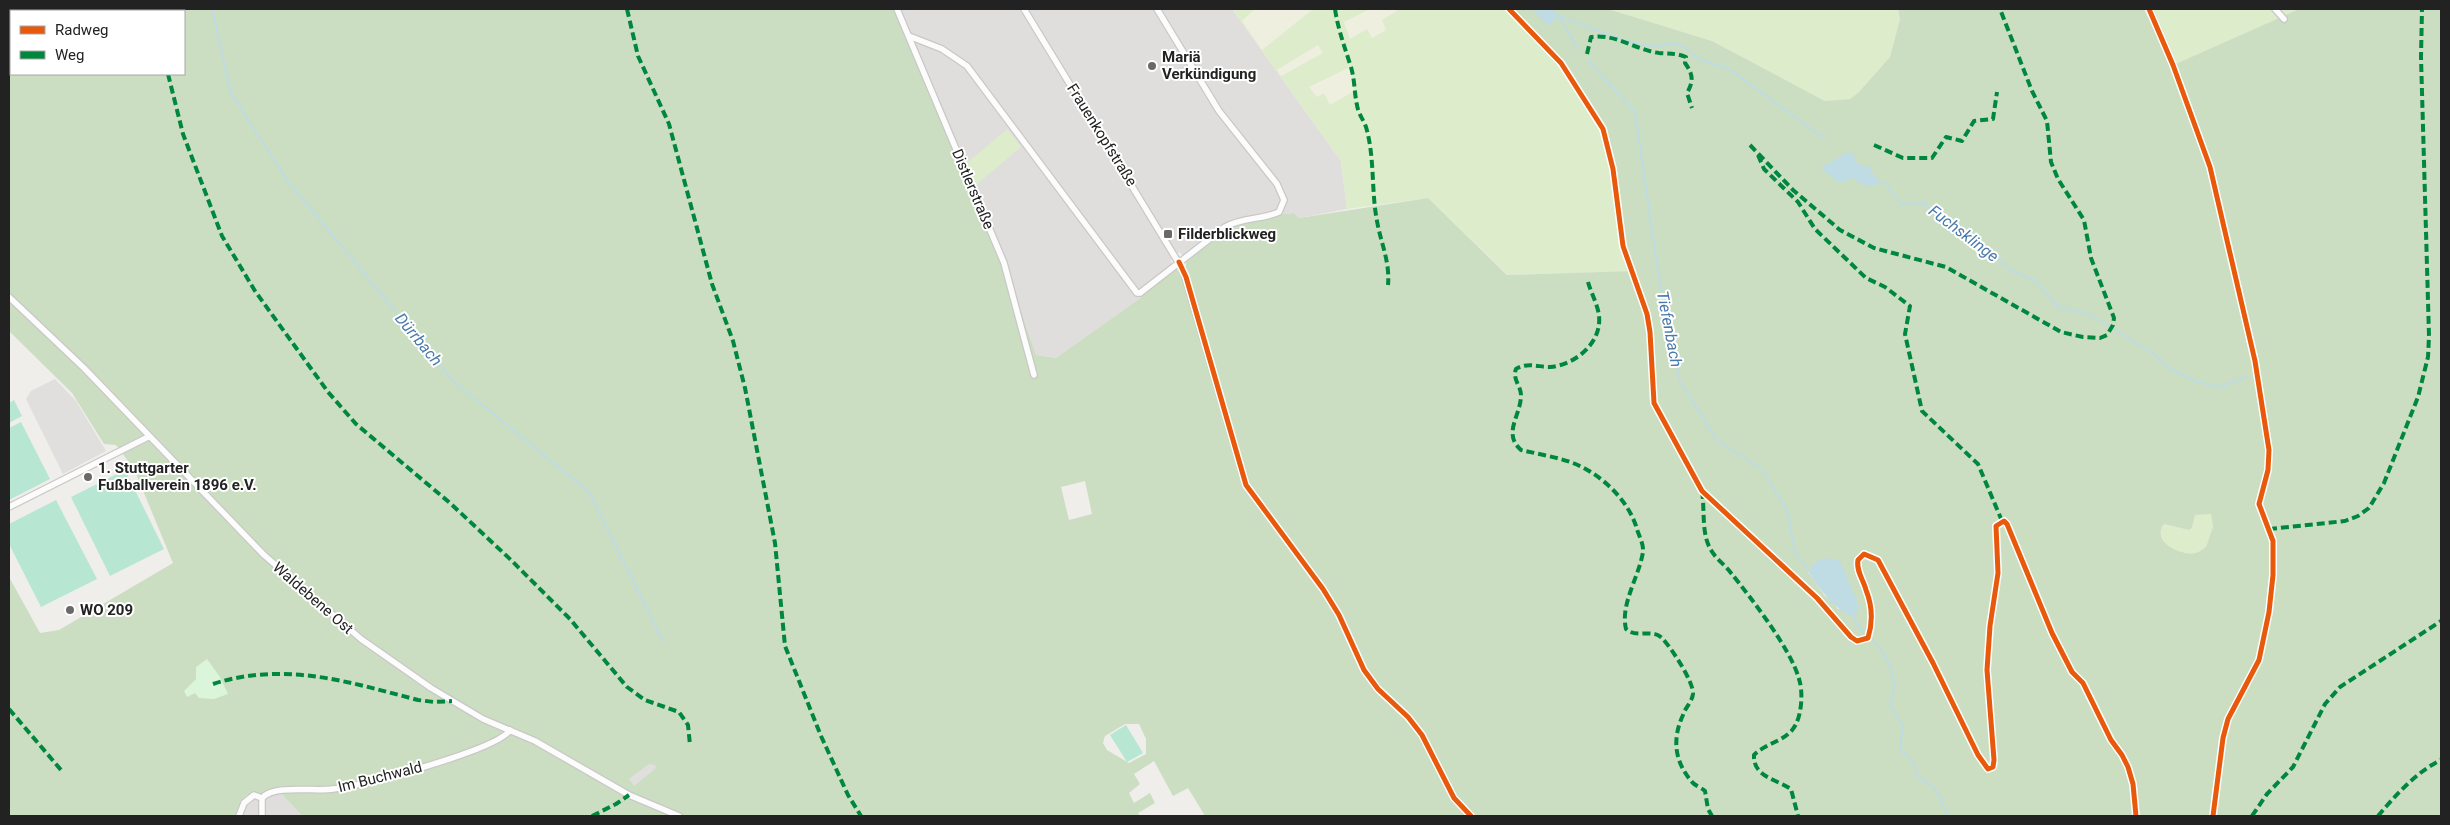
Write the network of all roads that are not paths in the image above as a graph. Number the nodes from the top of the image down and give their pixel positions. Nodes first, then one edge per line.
1 (897, 9) edge
2 (1024, 9) edge
3 (1157, 9) edge
4 (2149, 9) edge
5 (2275, 9) edge
6 (2284, 19) dead end
7 (909, 36) junction
8 (2173, 65) dead end
9 (1179, 262) junction
10 (9, 297) edge
11 (1034, 375) dead end
12 (148, 436) junction
13 (9, 507) edge
14 (510, 730) junction
15 (262, 798) junction
16 (239, 816) edge
17 (262, 816) edge
18 (679, 816) edge
19 (1470, 816) edge

1 - 7 street, Distlerstraße
2 - 9 street, Frauenkopfstraße
3 - 9 street
4 - 8 street
5 - 6 street
7 - 9 street
7 - 11 street, Distlerstraße
9 - 19 street, Frauenkopfstraße
10 - 12 street, Waldebene Ost
12 - 13 street
12 - 14 street, Waldebene Ost
14 - 15 street, Im Buchwald
14 - 18 street, Waldebene Ost
15 - 16 street, Im Buchwald
15 - 17 street

